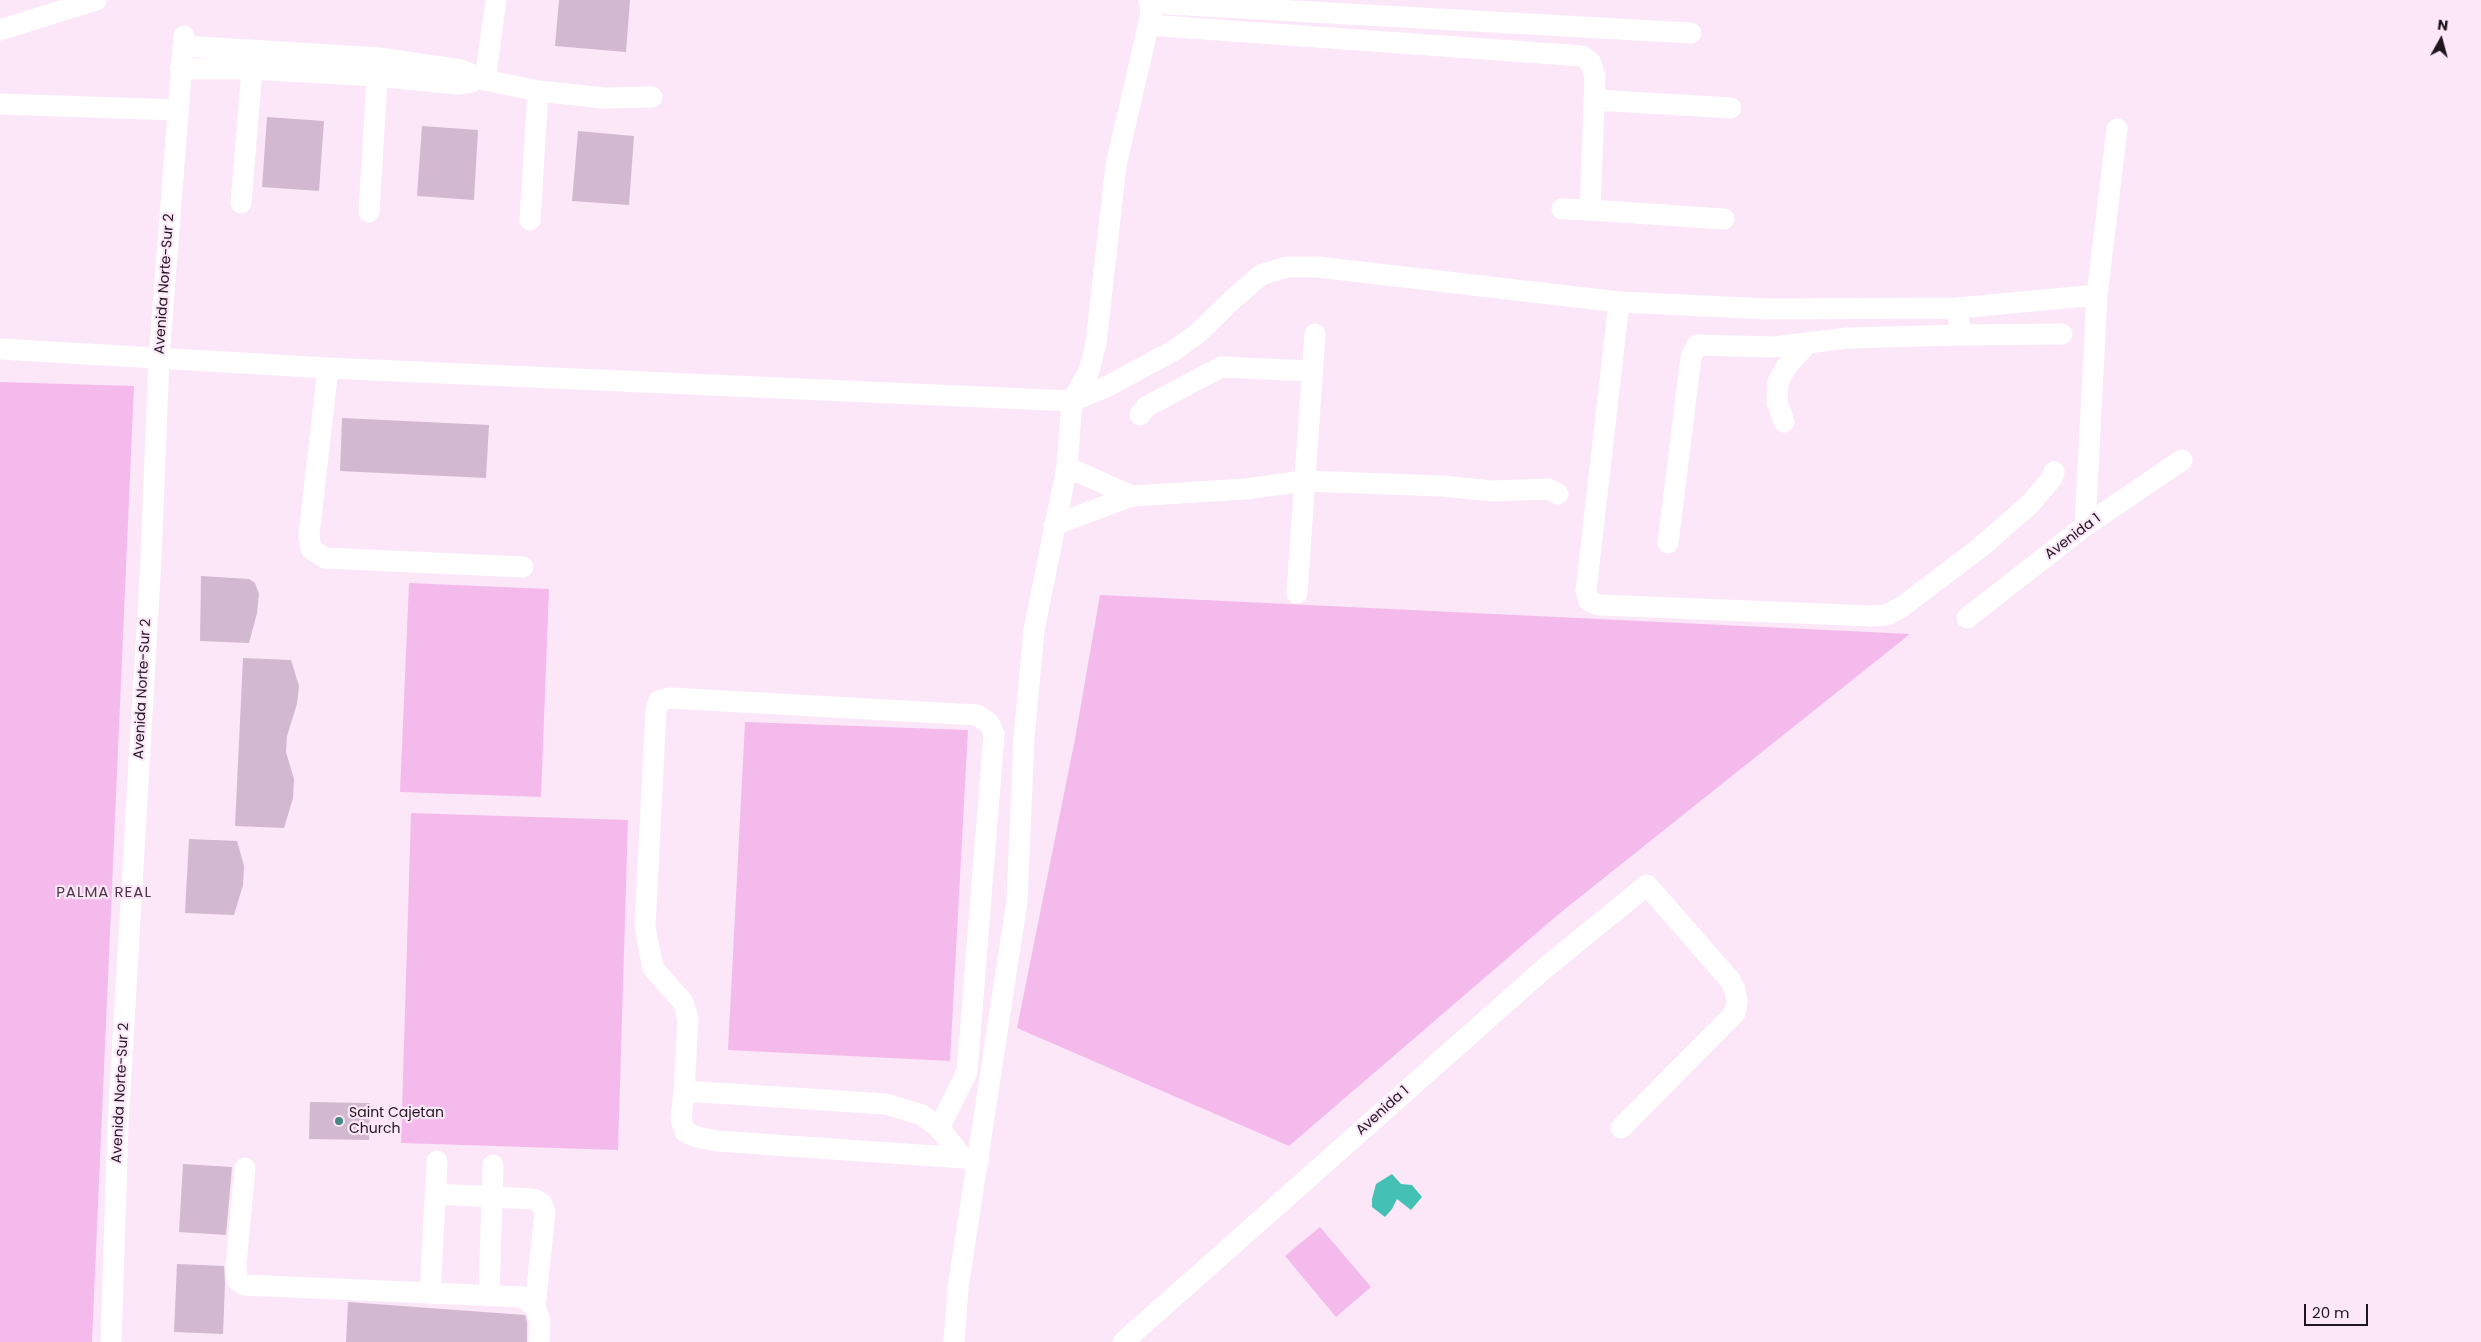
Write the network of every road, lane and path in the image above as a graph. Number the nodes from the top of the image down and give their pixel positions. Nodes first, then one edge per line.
1 (96, 0) edge
2 (496, 0) edge
3 (1149, 1) edge
4 (1148, 25) junction
5 (0, 30) edge
6 (1690, 33) dead end
7 (253, 59) junction
8 (378, 67) junction
9 (180, 69) junction
10 (485, 80) junction
11 (538, 91) junction
12 (652, 97) dead end
13 (1596, 100) junction
14 (0, 104) edge
15 (1731, 108) dead end
16 (177, 110) junction
17 (2117, 129) dead end
18 (241, 203) dead end
19 (1562, 209) dead end
20 (1590, 210) junction
21 (369, 212) dead end
22 (1724, 219) dead end
23 (530, 220) dead end
24 (2097, 295) junction
25 (1618, 302) junction
26 (1958, 308) junction
27 (1315, 334) dead end
28 (2062, 334) dead end
29 (1960, 335) junction
30 (1808, 343) junction
31 (0, 349) edge
32 (159, 358) junction
33 (328, 368) junction
34 (1310, 371) junction
35 (1072, 401) junction
36 (1140, 415) dead end
37 (1784, 422) dead end
38 (2182, 460) dead end
39 (1067, 467) junction
40 (2054, 472) dead end
41 (1304, 481) junction
42 (1558, 494) dead end
43 (1132, 496) junction
44 (1054, 525) junction
45 (2085, 526) junction
46 (1668, 543) dead end
47 (523, 567) dead end
48 (1297, 593) dead end
49 (1967, 618) dead end
50 (684, 1091) junction
51 (939, 1128) junction
52 (1621, 1128) dead end
53 (971, 1159) junction
54 (437, 1161) dead end
55 (493, 1165) dead end
56 (245, 1168) dead end
57 (435, 1194) junction
58 (492, 1197) junction
59 (430, 1294) junction
60 (489, 1296) junction
61 (535, 1307) junction
62 (112, 1342) edge
63 (539, 1342) edge
64 (954, 1342) edge
65 (1123, 1342) edge

1 - 5 street
2 - 10 street
3 - 4 street
3 - 6 street
4 - 13 street
4 - 35 street
7 - 8 street
7 - 9 street
7 - 9 street, Avenida Norte-Sur 2
7 - 18 street
8 - 10 street
8 - 21 street
9 - 16 street, Avenida Norte-Sur 2
10 - 11 street
11 - 12 street
11 - 23 street
13 - 15 street
13 - 20 street
14 - 16 street
16 - 32 street, Avenida Norte-Sur 2
17 - 24 street
19 - 20 street
20 - 22 street
24 - 26 street
24 - 45 street
25 - 26 street
25 - 35 street
25 - 40 street
26 - 29 street
27 - 34 street
28 - 29 street
29 - 30 street
30 - 37 street
30 - 46 street
31 - 32 street
32 - 33 street
32 - 62 street, Avenida Norte-Sur 2
33 - 35 street
33 - 47 street
34 - 36 street
34 - 41 street
35 - 39 street
38 - 45 street, Avenida 1
39 - 43 street
39 - 44 street
41 - 42 street
41 - 43 street
41 - 48 street
43 - 44 street
44 - 53 street
45 - 49 street, Avenida 1
50 - 51 street
50 - 51 street
50 - 53 street
51 - 53 street
52 - 65 street, Avenida 1
53 - 64 street
54 - 57 street
55 - 58 street
56 - 59 street
57 - 58 street
57 - 59 street
58 - 60 street
58 - 61 street
59 - 60 street
60 - 61 street
61 - 63 street

